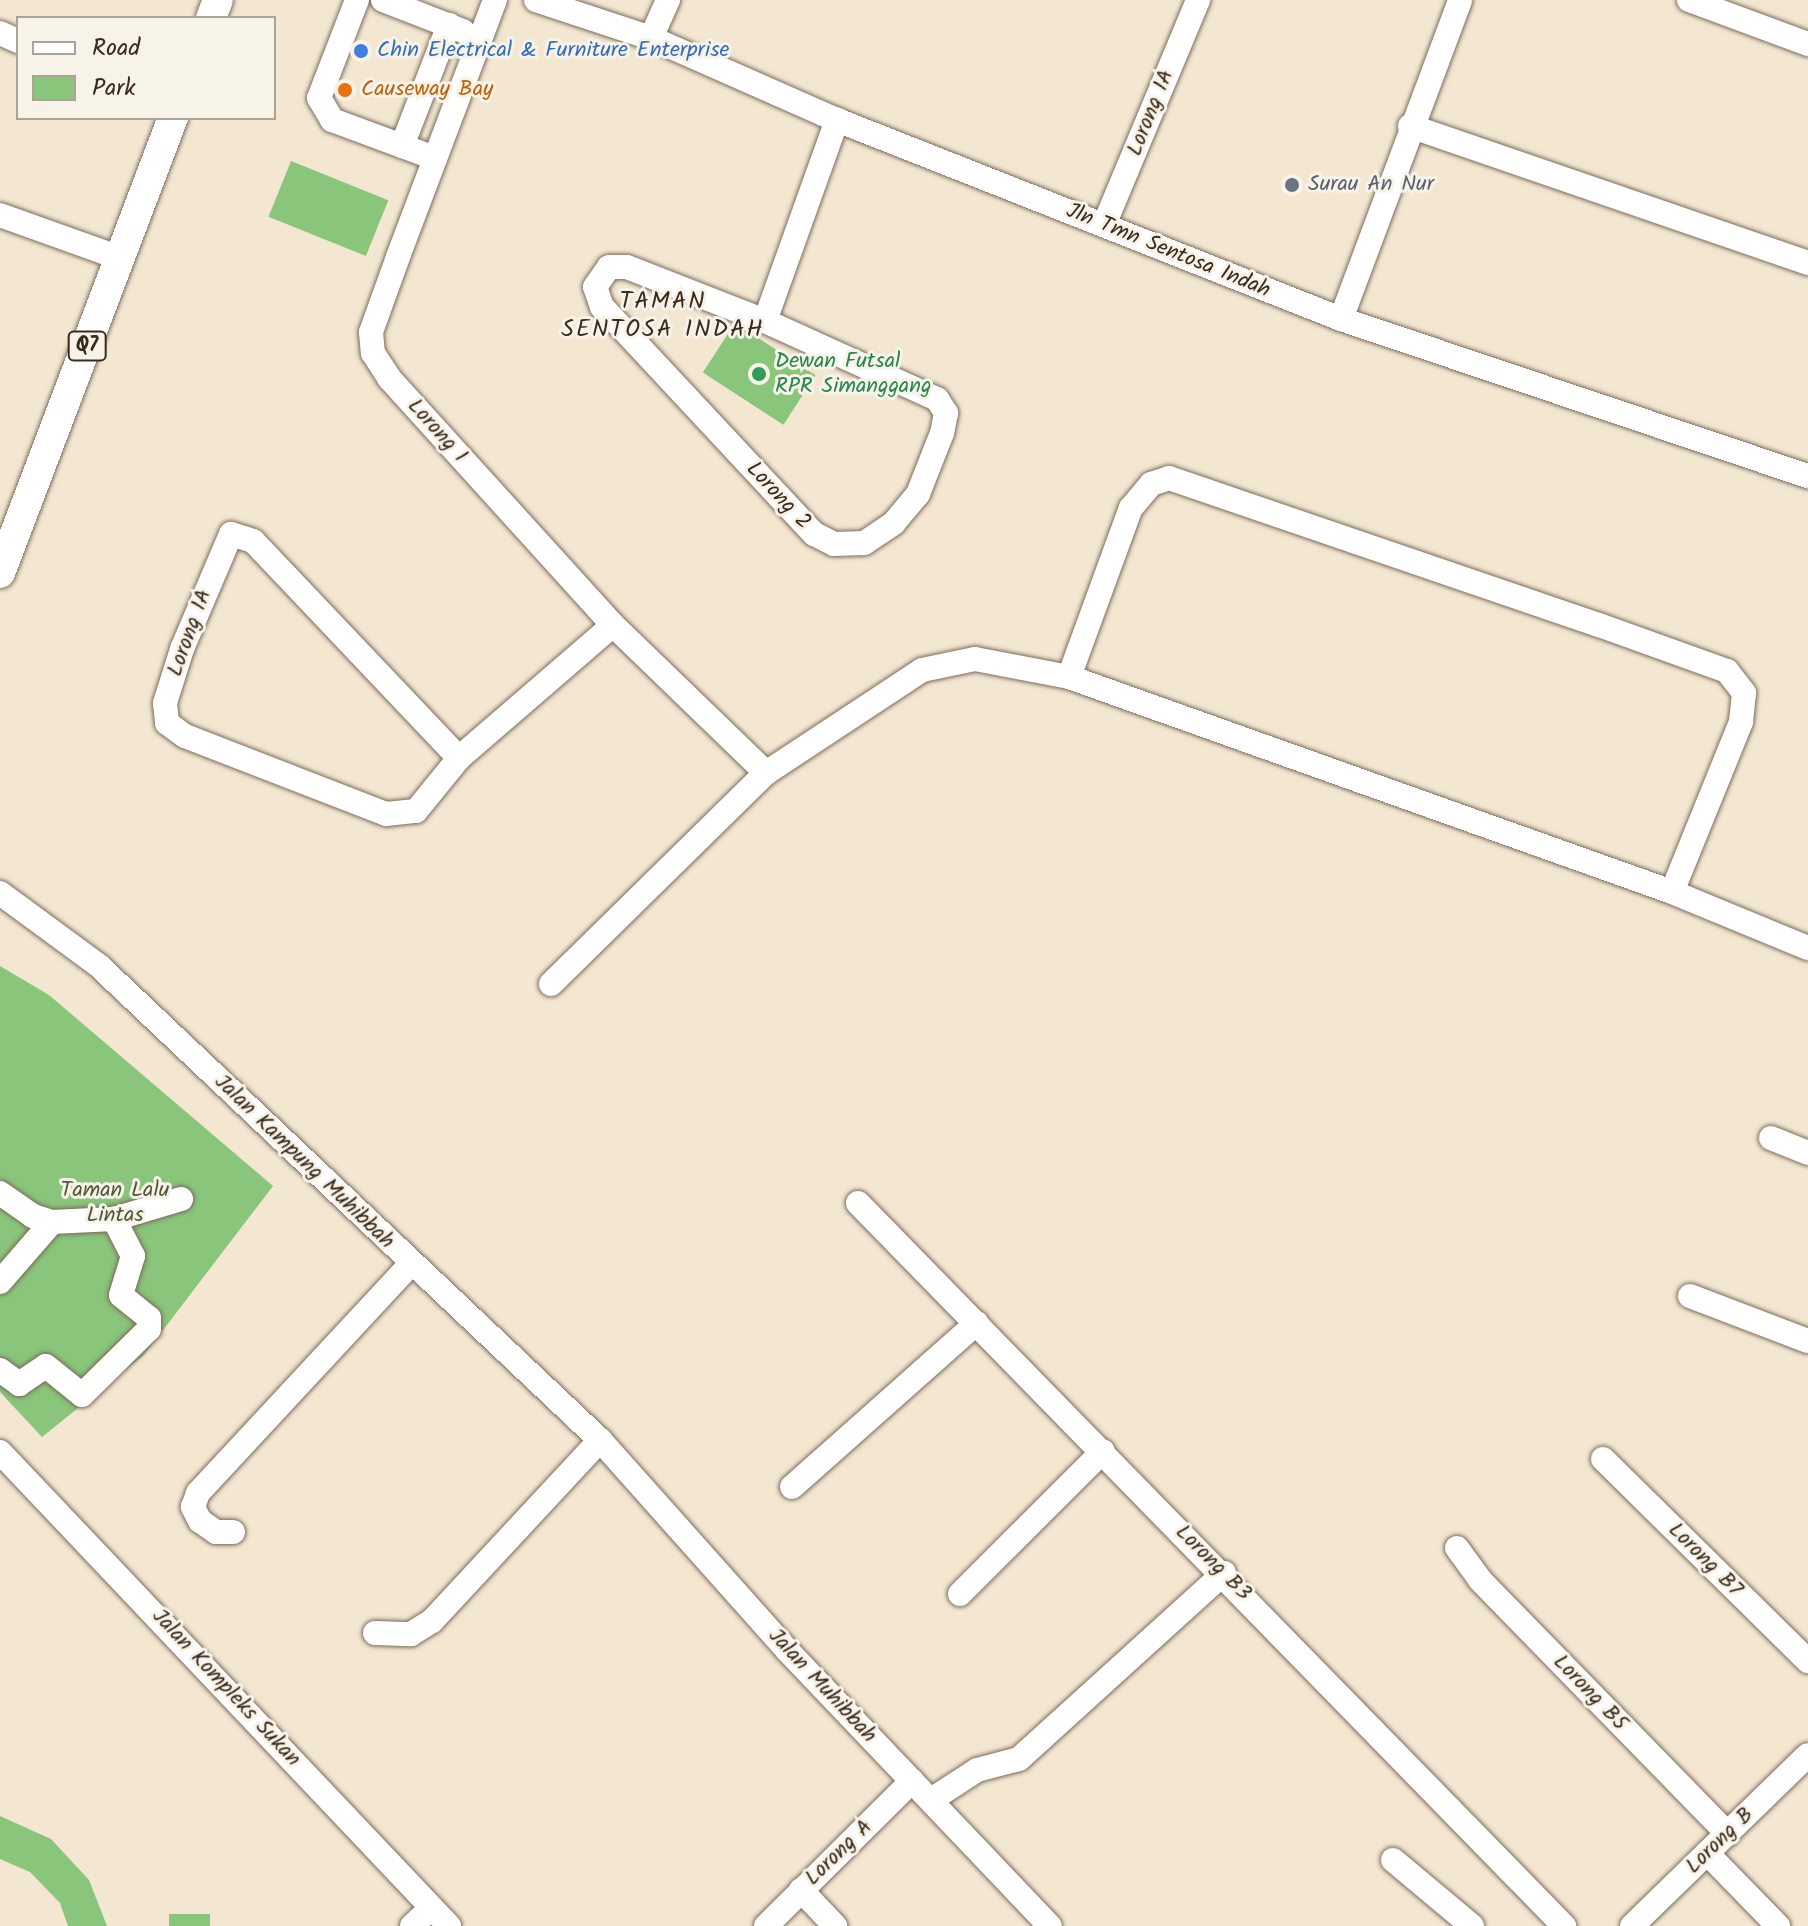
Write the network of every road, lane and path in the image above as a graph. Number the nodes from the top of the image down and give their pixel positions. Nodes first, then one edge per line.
1 (357, 0) edge
2 (383, 0) edge
3 (495, 0) edge
4 (536, 0) edge
5 (668, 0) edge
6 (1198, 0) edge
7 (1460, 0) edge
8 (1689, 0) edge
9 (449, 25) junction
10 (480, 38) junction
11 (651, 38) junction
12 (1808, 44) edge
13 (172, 120) edge
14 (837, 120) junction
15 (1410, 126) junction
16 (402, 146) junction
17 (435, 158) junction
18 (0, 215) edge
19 (1104, 225) junction
20 (120, 258) junction
21 (1808, 263) edge
22 (1341, 319) junction
23 (765, 321) junction
24 (1808, 476) edge
25 (0, 573) edge
26 (613, 625) junction
27 (1069, 677) junction
28 (459, 758) junction
29 (766, 773) junction
30 (1672, 892) junction
31 (0, 893) edge
32 (1808, 948) edge
33 (551, 984) dead end
34 (1771, 1138) dead end
35 (1808, 1153) edge
36 (0, 1193) edge
37 (181, 1199) dead end
38 (858, 1203) dead end
39 (114, 1219) junction
40 (52, 1222) junction
41 (411, 1264) junction
42 (0, 1282) edge
43 (1690, 1296) dead end
44 (977, 1323) junction
45 (1808, 1341) edge
46 (0, 1370) edge
47 (600, 1440) junction
48 (1103, 1451) junction
49 (0, 1452) edge
50 (1603, 1459) dead end
51 (792, 1487) dead end
52 (233, 1532) dead end
53 (1457, 1548) dead end
54 (1224, 1573) junction
55 (960, 1594) dead end
56 (375, 1633) dead end
57 (1808, 1661) edge
58 (1808, 1755) edge
59 (912, 1781) junction
60 (931, 1800) junction
61 (1728, 1834) junction
62 (1707, 1853) junction
63 (1393, 1860) dead end
64 (801, 1890) junction
65 (431, 1908) junction
66 (412, 1926) edge
67 (449, 1926) edge
68 (766, 1926) edge
69 (835, 1926) edge
70 (1050, 1926) edge
71 (1472, 1926) edge
72 (1564, 1926) edge
73 (1632, 1926) edge
74 (1778, 1926) edge

1 - 16 street
2 - 9 street
3 - 10 street, Lorong 1
4 - 11 street, Jln Tmn Sentosa Indah
5 - 11 street
6 - 19 street, Lorong 1A
7 - 15 street
8 - 12 street
9 - 10 street
9 - 16 street
10 - 17 street, Lorong 1
11 - 14 street, Jln Tmn Sentosa Indah
13 - 20 main road, Q7
14 - 19 street, Jln Tmn Sentosa Indah
14 - 23 street
15 - 21 street
15 - 22 street
16 - 17 street
17 - 26 street, Lorong 1
18 - 20 street
19 - 22 street, Jln Tmn Sentosa Indah
20 - 25 main road, Q7
22 - 24 street, Jln Tmn Sentosa Indah
23 - 23 street, Lorong 2
26 - 28 street, Lorong 1A
26 - 29 street, Lorong 1
27 - 29 street
27 - 30 street
27 - 30 street
28 - 28 street, Lorong 1A
29 - 33 street
30 - 32 street
31 - 41 street, Jalan Kampung Muhibbah
34 - 35 street
36 - 40 street
37 - 39 street
38 - 44 street, Lorong B3
39 - 40 street
39 - 46 street
40 - 42 street
41 - 47 street, Jalan Kampung Muhibbah
41 - 52 street
43 - 45 street
44 - 48 street, Lorong B3
44 - 51 street
47 - 56 street
47 - 59 street, Jalan Muhibbah
48 - 54 street, Lorong B3
48 - 55 street
49 - 65 street, Jalan Kompleks Sukan
50 - 57 street, Lorong B7
53 - 61 street, Lorong B5
54 - 60 street
54 - 72 street, Lorong B3
58 - 61 street, Lorong B
59 - 60 street, Jalan Muhibbah
59 - 64 street, Lorong A
60 - 70 street, Jalan Muhibbah
61 - 62 street, Lorong B
62 - 73 street, Lorong B
62 - 74 street
63 - 71 street
64 - 68 street, Lorong A
64 - 69 street
65 - 66 street
65 - 67 street, Jalan Kompleks Sukan

